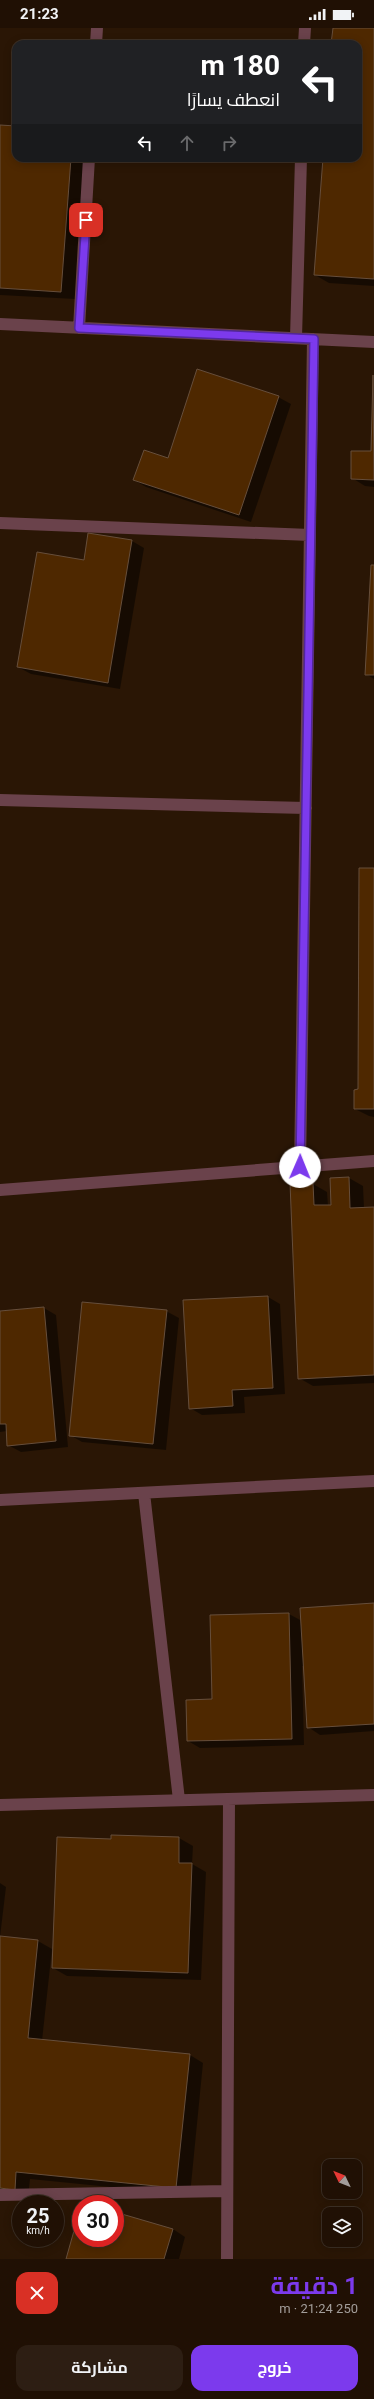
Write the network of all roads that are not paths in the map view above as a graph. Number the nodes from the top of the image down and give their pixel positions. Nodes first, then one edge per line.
1 (97, 28) edge
2 (305, 28) edge
3 (96, 40) edge
4 (304, 40) edge
5 (89, 162) edge
6 (301, 162) edge
7 (0, 324) edge
8 (79, 328) junction
9 (296, 338) junction
10 (314, 339) junction
11 (374, 342) edge
12 (0, 524) edge
13 (310, 535) junction
14 (0, 800) edge
15 (306, 808) junction
16 (374, 1161) edge
17 (300, 1167) junction
18 (0, 1190) edge
19 (374, 1481) edge
20 (144, 1493) junction
21 (0, 1500) edge
22 (374, 1795) edge
23 (229, 1799) junction
24 (179, 1800) junction
25 (0, 1805) edge
26 (227, 2191) junction
27 (0, 2195) edge
28 (227, 2259) edge

1 - 3 street
2 - 4 street
5 - 8 street
6 - 9 street
7 - 8 street
8 - 9 street
9 - 10 street
10 - 11 street
10 - 13 street
12 - 13 street
13 - 15 street
14 - 15 street
15 - 17 street
16 - 17 street
17 - 18 street
19 - 20 street
20 - 21 street
20 - 24 street
22 - 23 street
23 - 24 street
23 - 26 street
24 - 25 street
26 - 27 street
26 - 28 street

